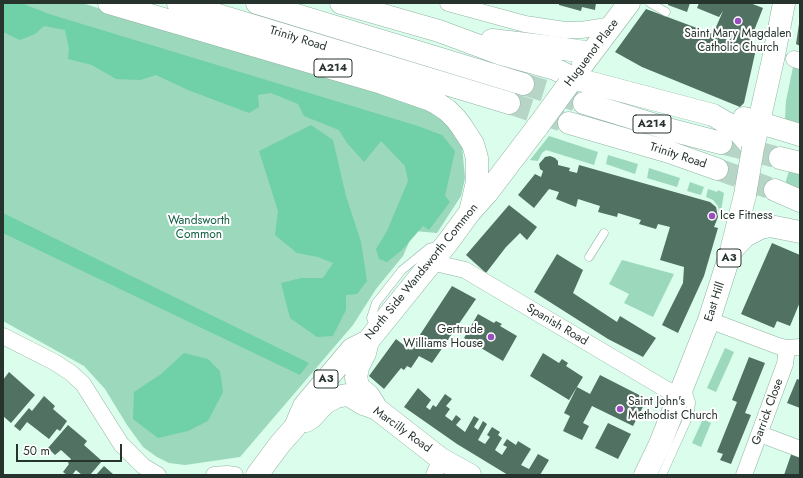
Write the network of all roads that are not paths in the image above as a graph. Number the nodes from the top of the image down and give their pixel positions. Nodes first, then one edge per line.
1 (109, 3) edge
2 (178, 3) edge
3 (257, 3) edge
4 (341, 3) edge
5 (448, 3) edge
6 (629, 3) edge
7 (650, 3) edge
8 (784, 3) edge
9 (666, 12) dead end
10 (613, 25) junction
11 (439, 31) junction
12 (591, 53) junction
13 (570, 81) junction
14 (523, 84) tunnel mouth
15 (555, 103) joint
16 (584, 103) tunnel mouth
17 (509, 104) tunnel mouth
18 (569, 123) tunnel mouth
19 (800, 135) edge
20 (753, 138) junction
21 (721, 143) tunnel mouth
22 (780, 158) tunnel mouth
23 (800, 163) edge
24 (717, 169) tunnel mouth
25 (774, 190) tunnel mouth
26 (800, 200) edge
27 (470, 212) junction
28 (800, 232) edge
29 (604, 233) dead end
30 (448, 242) junction
31 (731, 252) junction
32 (589, 257) dead end
33 (431, 262) junction
34 (710, 320) junction
35 (3, 336) edge
36 (372, 336) junction
37 (793, 348) edge
38 (682, 389) junction
39 (377, 409) junction
40 (295, 428) junction
41 (760, 434) junction
42 (800, 448) edge
43 (438, 467) edge
44 (158, 475) edge
45 (214, 475) edge
46 (235, 475) edge
47 (257, 475) edge
48 (470, 475) edge
49 (645, 475) edge
50 (662, 475) edge
51 (744, 475) edge

1 - 27 highway, A214
2 - 17 highway, Trinity Road / A214
3 - 14 highway, Trinity Road
4 - 11 highway, A214
5 - 10 street
6 - 10 highway, Huguenot Place / A3
7 - 9 lane
8 - 20 highway, East Hill / A3
10 - 12 highway, Huguenot Place / A3
11 - 12 highway, A214
11 - 13 highway, A214
12 - 13 highway, Huguenot Place / A3
13 - 15 highway, Huguenot Place / A3, bridge
13 - 20 highway, A214
15 - 27 highway, North Side Wandsworth Common / A3, bridge
16 - 21 highway, Trinity Road / A214
18 - 24 highway, Trinity Road / A214
19 - 20 highway, A214
20 - 31 highway, East Hill / A3, bridge
22 - 23 highway
25 - 26 highway
27 - 30 highway, North Side Wandsworth Common / A3
28 - 31 highway
29 - 32 lane
30 - 33 highway, North Side Wandsworth Common / A3
30 - 36 lane
31 - 34 highway, East Hill / A3
33 - 36 highway, North Side Wandsworth Common / A3
33 - 38 street, Spanish Road
34 - 37 street
34 - 38 highway, East Hill / A3
35 - 44 street
36 - 39 highway, A3
36 - 40 highway, North Side Wandsworth Common / A3
37 - 41 street, Garrick Close
38 - 49 highway, East Hill / A3
38 - 50 lane
39 - 40 highway, Marcilly Road / A3
39 - 43 highway, Marcilly Road / A3
40 - 47 highway, North Side Wandsworth Common / A3
41 - 42 street
41 - 51 street, Garrick Close
43 - 48 highway, Marcilly Road / A3
45 - 46 street

